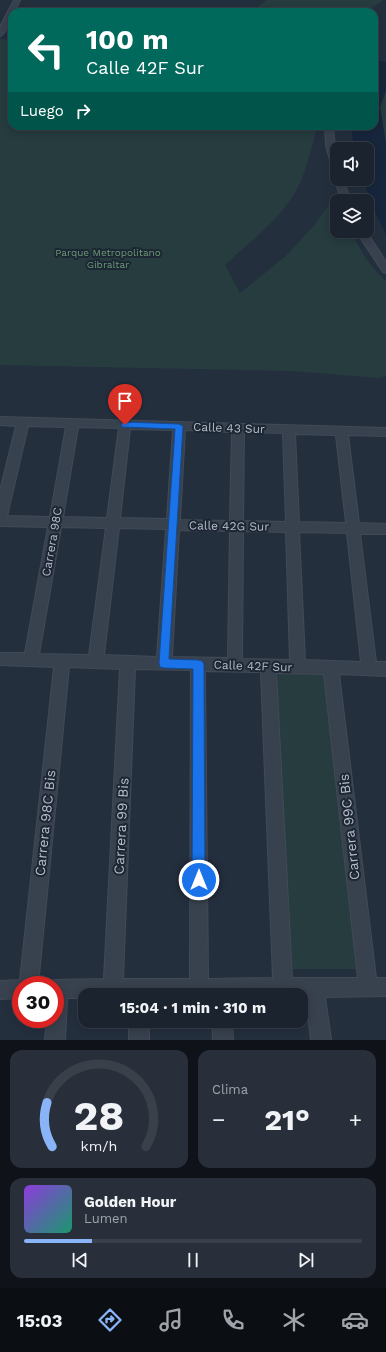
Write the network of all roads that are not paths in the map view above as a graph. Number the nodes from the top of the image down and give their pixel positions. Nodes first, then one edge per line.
1 (8, 21) edge
2 (2, 35) edge
3 (329, 130) edge
4 (330, 146) edge
5 (365, 238) edge
6 (386, 270) edge
7 (0, 421) edge
8 (23, 422) junction
9 (73, 424) junction
10 (125, 425) junction
11 (179, 426) junction
12 (238, 428) junction
13 (289, 430) junction
14 (342, 431) junction
15 (386, 432) edge
16 (0, 517) edge
17 (0, 521) edge
18 (56, 523) junction
19 (113, 524) junction
20 (173, 525) junction
21 (237, 526) junction
22 (293, 528) junction
23 (353, 529) junction
24 (386, 529) edge
25 (0, 659) edge
26 (31, 660) junction
27 (62, 661) junction
28 (96, 662) junction
29 (128, 662) junction
30 (164, 663) junction
31 (198, 664) junction
32 (235, 665) junction
33 (268, 666) junction
34 (298, 667) junction
35 (331, 668) junction
36 (369, 669) junction
37 (386, 669) edge
38 (30, 976) edge
39 (283, 987) junction
40 (314, 987) junction
41 (377, 987) edge
42 (113, 988) edge
43 (199, 988) edge
44 (268, 988) edge
45 (12, 989) edge
46 (64, 989) edge
47 (78, 989) edge
48 (0, 990) edge
49 (54, 1028) edge
50 (139, 1028) edge
51 (222, 1028) edge
52 (54, 1040) edge
53 (139, 1040) edge
54 (223, 1040) edge
55 (321, 1040) edge

1 - 2 street
3 - 4 street
5 - 6 street
7 - 8 street, Calle 43 Sur
8 - 9 street, Calle 43 Sur
8 - 16 street
9 - 10 street, Calle 43 Sur
9 - 18 street, Carrera 98C
10 - 11 street, Calle 43 Sur
10 - 19 street
11 - 12 street, Calle 43 Sur
11 - 20 street
12 - 13 street, Calle 43 Sur
12 - 21 street
13 - 14 street, Calle 43 Sur
13 - 22 street
14 - 15 street, Calle 43 Sur
14 - 23 street
17 - 18 street, Calle 42G Sur
18 - 19 street, Calle 42G Sur
18 - 26 street, Carrera 98C
19 - 20 street, Calle 42G Sur
19 - 28 street
20 - 21 street, Calle 42G Sur
20 - 30 street
21 - 22 street, Calle 42G Sur
21 - 32 street
22 - 23 street, Calle 42G Sur
22 - 34 street
23 - 24 street, Calle 42G Sur
23 - 36 street
25 - 26 street, Calle 42F Sur
26 - 27 street, Calle 42F Sur
27 - 28 street, Calle 42F Sur
27 - 38 street, Carrera 98C Bis
28 - 29 street, Calle 42F Sur
29 - 30 street, Calle 42F Sur
29 - 42 street, Carrera 99 Bis
30 - 31 street, Calle 42F Sur
31 - 32 street, Calle 42F Sur
31 - 43 street
32 - 33 street, Calle 42F Sur
33 - 34 street, Calle 42F Sur
33 - 39 street
34 - 35 street, Calle 42F Sur
35 - 36 street, Calle 42F Sur
35 - 41 street, Carrera 99C Bis
36 - 37 street, Calle 42F Sur
39 - 40 street
39 - 44 street
40 - 41 street
40 - 55 street
45 - 48 street
46 - 47 street
49 - 52 street
50 - 53 street
51 - 54 street

